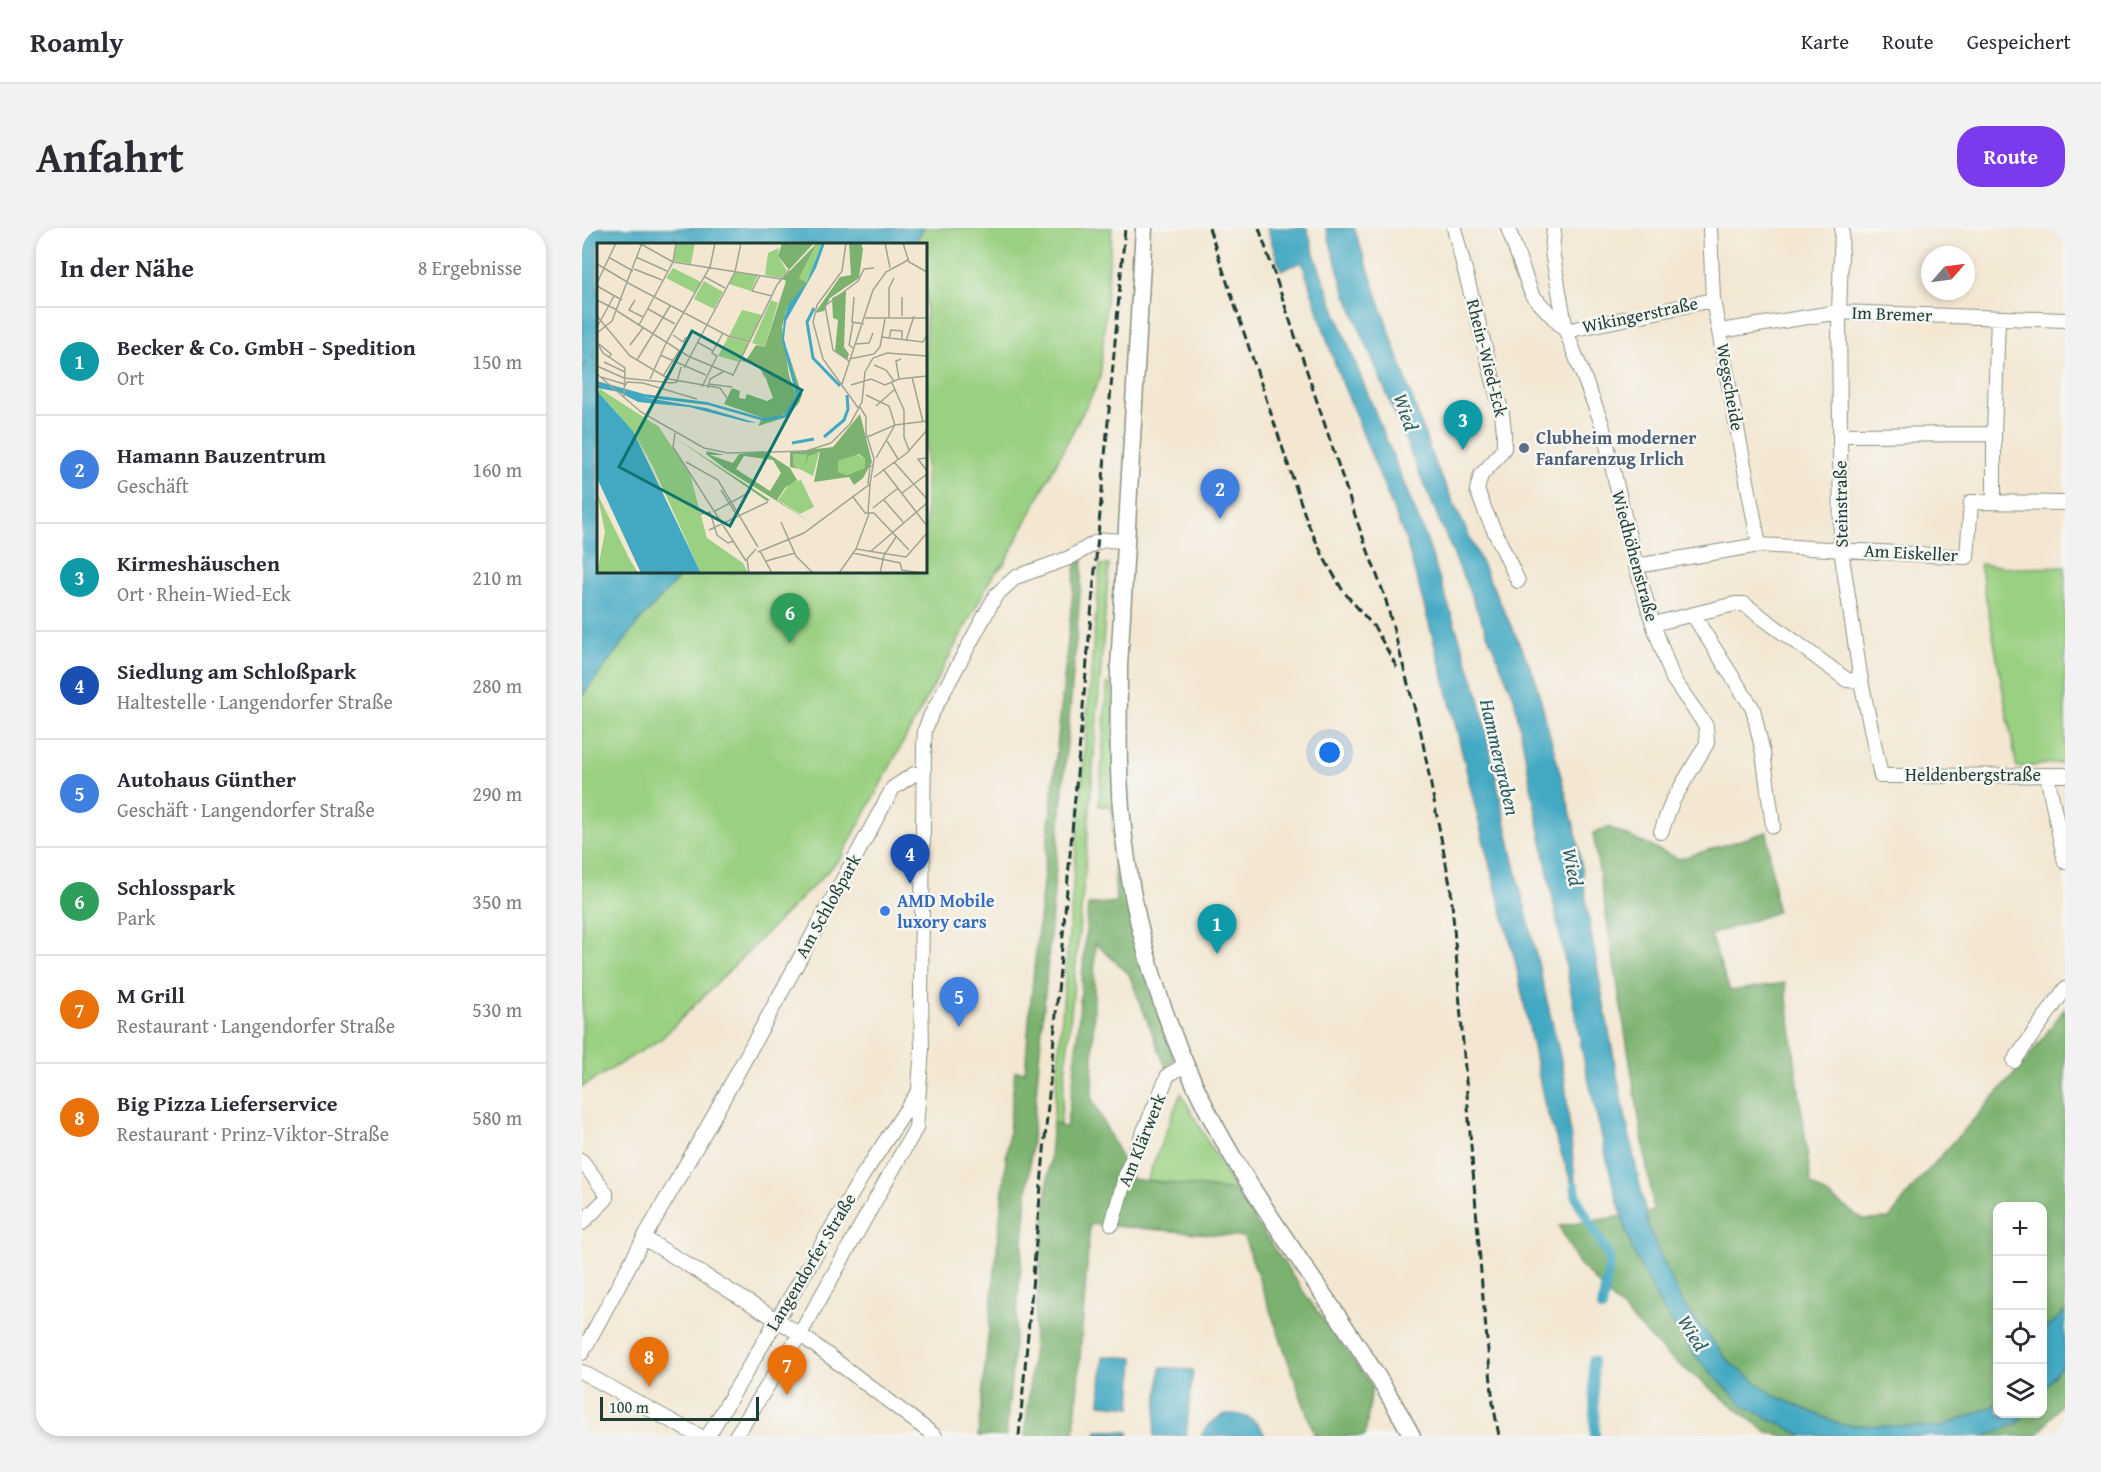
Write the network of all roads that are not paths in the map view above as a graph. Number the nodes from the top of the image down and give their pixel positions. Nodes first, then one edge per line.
1 (1144, 228) edge
2 (1454, 228) edge
3 (1508, 228) edge
4 (1554, 228) edge
5 (1710, 228) edge
6 (1842, 228) edge
7 (1713, 300) junction
8 (1839, 312) junction
9 (1998, 318) junction
10 (2065, 320) edge
11 (1566, 331) junction
12 (1720, 331) junction
13 (1994, 434) junction
14 (1840, 435) junction
15 (1994, 501) junction
16 (2065, 503) edge
17 (1126, 541) junction
18 (1758, 545) junction
19 (1841, 550) junction
20 (1636, 566) junction
21 (1518, 581) dead end
22 (1693, 615) junction
23 (1653, 624) junction
24 (1861, 681) junction
25 (924, 774) junction
26 (2047, 775) junction
27 (2065, 775) edge
28 (1881, 776) joint
29 (1773, 826) dead end
30 (1661, 832) dead end
31 (2065, 862) edge
32 (2065, 989) edge
33 (2014, 1061) dead end
34 (1185, 1065) junction
35 (918, 1091) junction
36 (582, 1161) edge
37 (582, 1223) edge
38 (1112, 1224) dead end
39 (644, 1238) junction
40 (776, 1320) junction
41 (800, 1334) junction
42 (582, 1353) edge
43 (582, 1372) edge
44 (699, 1436) edge
45 (708, 1436) edge
46 (736, 1436) edge
47 (934, 1436) edge
48 (1412, 1436) edge

1 - 17 main road
2 - 21 street, Rhein-Wied-Eck
3 - 11 street
4 - 11 street, Wiedhöhenstraße
5 - 7 street, Wegscheide
6 - 8 street, Steinstraße
7 - 11 street, Wikingerstraße
7 - 12 street, Wegscheide
8 - 9 street, Im Bremer
8 - 12 street, Im Bremer
8 - 14 street, Steinstraße
9 - 10 street, Im Bremer
9 - 13 street
11 - 20 street, Wiedhöhenstraße
12 - 18 street, Wegscheide
13 - 14 street
13 - 15 street
14 - 19 street, Steinstraße
15 - 16 street, Am Eiskeller
15 - 19 street, Am Eiskeller
17 - 25 street
17 - 34 main road
18 - 19 street, Am Eiskeller
18 - 20 street, Am Eiskeller
19 - 24 street, Steinstraße
20 - 23 street, Wiedhöhenstraße
22 - 23 street
22 - 24 street
22 - 29 street
23 - 30 street, Wiedhöhenstraße
24 - 28 street, Steinstraße
25 - 35 street, Langendorfer Straße
25 - 39 street, Am Schloßpark
26 - 27 street, Heldenbergstraße
26 - 28 street, Heldenbergstraße
26 - 31 street
32 - 33 street
34 - 38 street, Am Klärwerk
34 - 48 main road
35 - 40 street, Langendorfer Straße
35 - 41 street, Langendorfer Straße
36 - 37 street
39 - 40 street
39 - 42 street, Am Schloßpark
40 - 41 street
40 - 45 street, Langendorfer Straße
41 - 46 street, Langendorfer Straße
41 - 47 street
43 - 44 street

